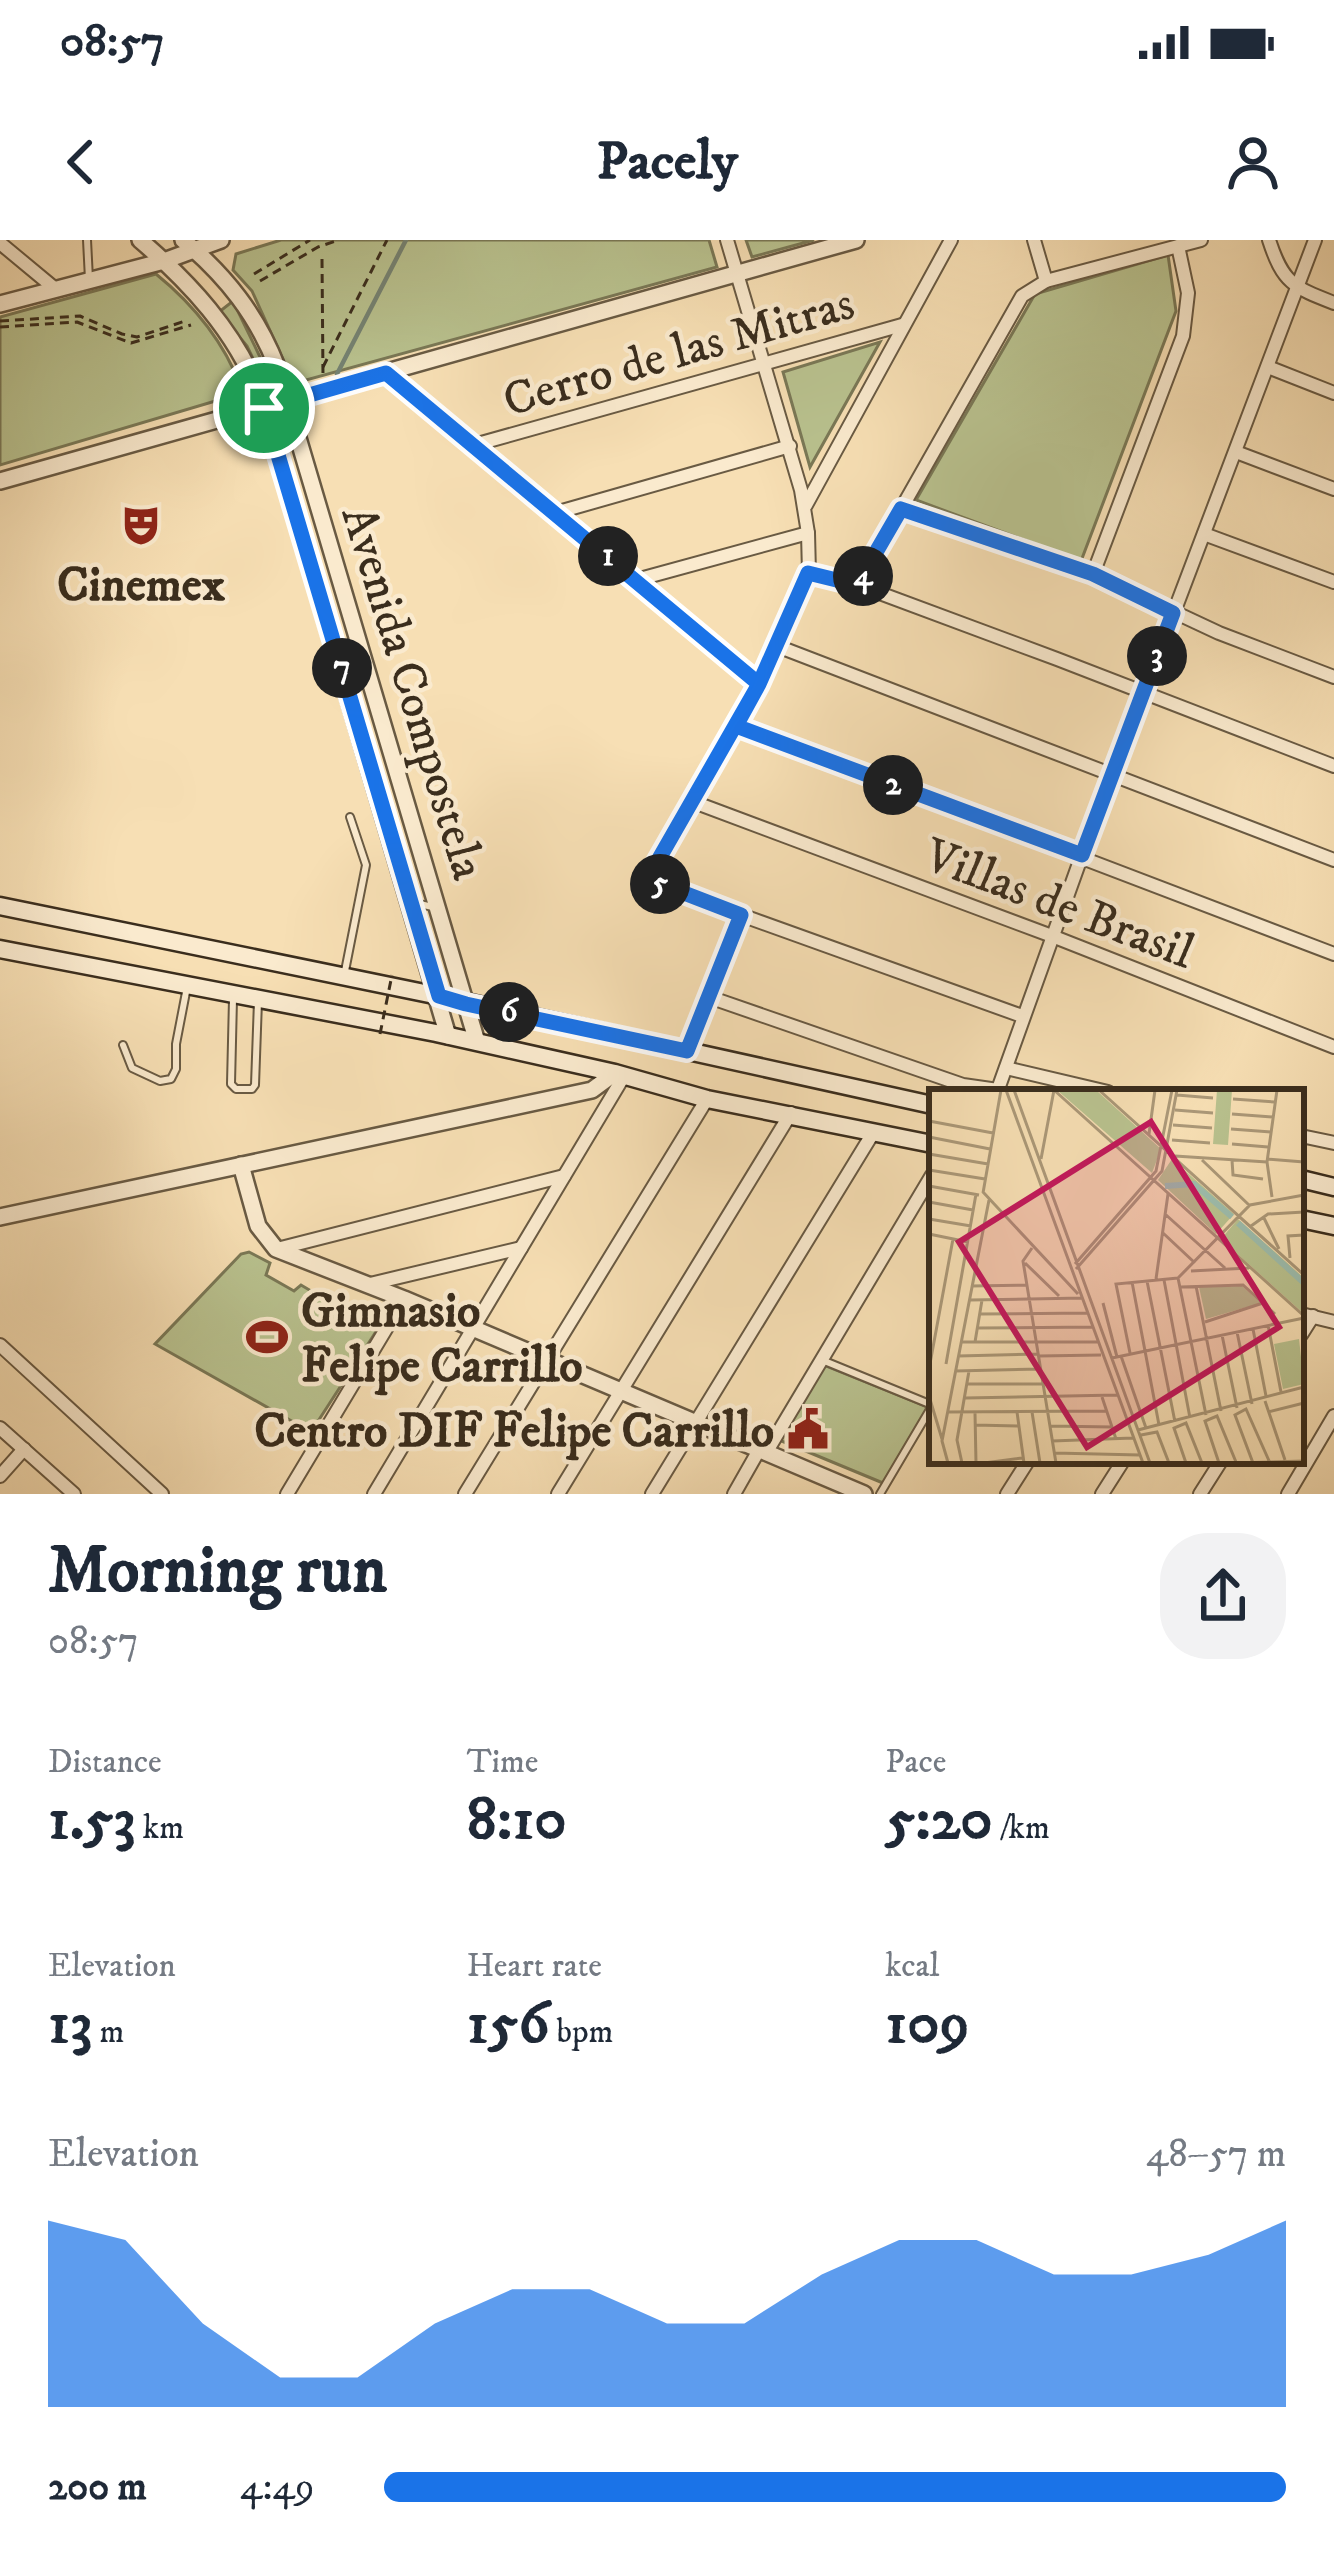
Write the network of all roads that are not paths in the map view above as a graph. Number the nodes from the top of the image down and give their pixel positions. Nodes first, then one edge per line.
1 (87, 240) edge
2 (140, 240) edge
3 (221, 240) edge
4 (728, 240) edge
5 (856, 240) edge
6 (951, 240) edge
7 (1034, 240) edge
8 (1201, 240) edge
9 (1269, 240) edge
10 (1316, 240) edge
11 (0, 243) edge
12 (189, 245) edge
13 (1178, 246) junction
14 (164, 261) junction
15 (737, 273) junction
16 (89, 279) junction
17 (1046, 281) junction
18 (53, 287) junction
19 (1297, 289) junction
20 (1334, 303) edge
21 (0, 304) edge
22 (902, 325) junction
23 (765, 362) junction
24 (1268, 368) junction
25 (386, 373) junction
26 (1334, 394) edge
27 (287, 401) junction
28 (264, 408) junction
29 (474, 445) junction
30 (790, 446) junction
31 (1235, 452) junction
32 (0, 481) edge
33 (1334, 489) edge
34 (806, 506) junction
35 (901, 509) junction
36 (555, 513) junction
37 (808, 533) junction
38 (1204, 534) junction
39 (808, 573) junction
40 (1093, 574) junction
41 (636, 580) junction
42 (1334, 582) edge
43 (857, 585) junction
44 (1173, 613) junction
45 (356, 626) junction
46 (332, 633) junction
47 (777, 646) junction
48 (1334, 677) edge
49 (759, 684) junction
50 (1143, 693) junction
51 (736, 726) junction
52 (1334, 766) edge
53 (398, 772) junction
54 (1113, 775) junction
55 (375, 779) junction
56 (691, 801) junction
57 (350, 818) dead end
58 (1082, 855) junction
59 (1334, 860) edge
60 (410, 898) junction
61 (437, 904) junction
62 (0, 906) edge
63 (741, 915) junction
64 (1052, 936) junction
65 (0, 949) edge
66 (1334, 954) edge
67 (344, 976) junction
68 (187, 987) junction
69 (233, 996) junction
70 (439, 996) junction
71 (709, 997) junction
72 (258, 1000) junction
73 (466, 1004) junction
74 (1022, 1016) junction
75 (448, 1036) junction
76 (477, 1042) junction
77 (123, 1046) dead end
78 (1334, 1047) edge
79 (687, 1051) junction
80 (1006, 1068) junction
81 (620, 1074) junction
82 (988, 1089) edge
83 (999, 1089) edge
84 (1095, 1089) edge
85 (707, 1099) junction
86 (929, 1104) edge
87 (791, 1113) junction
88 (873, 1133) junction
89 (1304, 1137) edge
90 (929, 1143) edge
91 (1334, 1143) edge
92 (241, 1165) junction
93 (564, 1176) junction
94 (929, 1180) edge
95 (1304, 1180) edge
96 (1334, 1186) edge
97 (0, 1217) edge
98 (1304, 1220) edge
99 (1334, 1226) edge
100 (521, 1248) junction
101 (276, 1250) junction
102 (368, 1285) junction
103 (404, 1298) junction
104 (1307, 1315) edge
105 (1334, 1322) edge
106 (472, 1329) junction
107 (0, 1345) edge
108 (545, 1360) junction
109 (822, 1360) junction
110 (621, 1393) junction
111 (929, 1405) edge
112 (929, 1411) edge
113 (1334, 1416) edge
114 (696, 1425) junction
115 (0, 1428) edge
116 (25, 1450) junction
117 (762, 1452) junction
118 (1026, 1464) edge
119 (1121, 1464) edge
120 (1219, 1464) edge
121 (0, 1476) edge
122 (832, 1488) edge
123 (74, 1494) edge
124 (162, 1494) edge
125 (287, 1494) edge
126 (374, 1494) edge
127 (465, 1494) edge
128 (558, 1494) edge
129 (652, 1494) edge
130 (734, 1494) edge
131 (864, 1494) edge
132 (880, 1494) edge
133 (1007, 1494) edge
134 (1102, 1494) edge
135 (1200, 1494) edge
136 (1288, 1494) edge

1 - 16 lane
2 - 14 street, Avenida Compostela
3 - 12 street
4 - 15 street
5 - 15 street
6 - 22 street
7 - 17 street
8 - 13 street
9 - 19 street
10 - 19 street
11 - 18 street
12 - 14 street
12 - 27 street, Avenida Compostela
13 - 17 street
13 - 40 street
14 - 16 street
14 - 28 street, Avenida Compostela
15 - 23 street
15 - 25 street
16 - 18 street
17 - 35 street
18 - 21 street
19 - 20 street
19 - 24 street
22 - 23 street, Cerro de las Mitras
22 - 34 street
23 - 29 street, Cerro de las Mitras
23 - 30 street
24 - 26 street
24 - 31 street
25 - 27 street
25 - 29 street
27 - 28 street
27 - 45 street, Avenida Compostela
28 - 32 street
28 - 46 street, Avenida Compostela
29 - 36 street
30 - 34 street
30 - 36 street
31 - 33 street
31 - 38 street
34 - 37 street
35 - 40 street
35 - 43 street
36 - 41 street
37 - 39 street
37 - 41 street
38 - 42 street
38 - 44 street
39 - 43 street
39 - 47 street
40 - 44 street
41 - 49 street
43 - 50 street
44 - 48 street
44 - 50 street
45 - 46 street
45 - 53 street, Avenida Compostela
46 - 55 street, Avenida Compostela
47 - 49 street
47 - 54 street
49 - 51 street
50 - 52 street
50 - 54 street
51 - 56 street
51 - 58 street
53 - 55 street
53 - 61 street, Avenida Compostela
54 - 58 street
54 - 59 street
55 - 60 street, Avenida Compostela
56 - 63 street
56 - 64 street, Villas de Brasil
57 - 67 lane
58 - 64 street
58 - 66 street
60 - 61 lane
60 - 70 street, Avenida Compostela
61 - 73 street, Avenida Compostela
62 - 67 main road
63 - 71 street
63 - 74 street
64 - 74 street
64 - 78 street, Villas de Brasil
65 - 68 main road
67 - 70 main road
68 - 69 main road
68 - 77 lane
69 - 72 main road
69 - 72 lane
70 - 73 main road
70 - 75 street, Avenida Compostela
71 - 79 street
71 - 82 street
72 - 75 main road
73 - 76 street, Avenida Compostela
73 - 79 main road
74 - 80 street
75 - 76 main road
76 - 81 main road
79 - 86 main road
80 - 83 street
80 - 84 street
81 - 85 main road
81 - 92 street
81 - 93 street
85 - 87 main road
85 - 108 street
87 - 88 main road
87 - 110 street
88 - 90 main road
88 - 114 street
89 - 91 street
92 - 97 street
92 - 101 street
93 - 100 street
93 - 101 street
94 - 109 street
95 - 96 main road
98 - 99 main road
100 - 102 street
100 - 106 street
101 - 102 street
102 - 103 street
103 - 106 street
103 - 125 street
104 - 105 street
106 - 108 street
106 - 126 street
107 - 124 street
108 - 110 street
108 - 127 street
109 - 111 lane
109 - 117 street
110 - 114 street
110 - 128 street
112 - 132 lane
113 - 136 street
114 - 117 street
114 - 129 street
115 - 116 street
116 - 121 street
116 - 123 street
117 - 122 street
117 - 130 street
118 - 133 street
119 - 134 street
120 - 135 street
122 - 131 street

